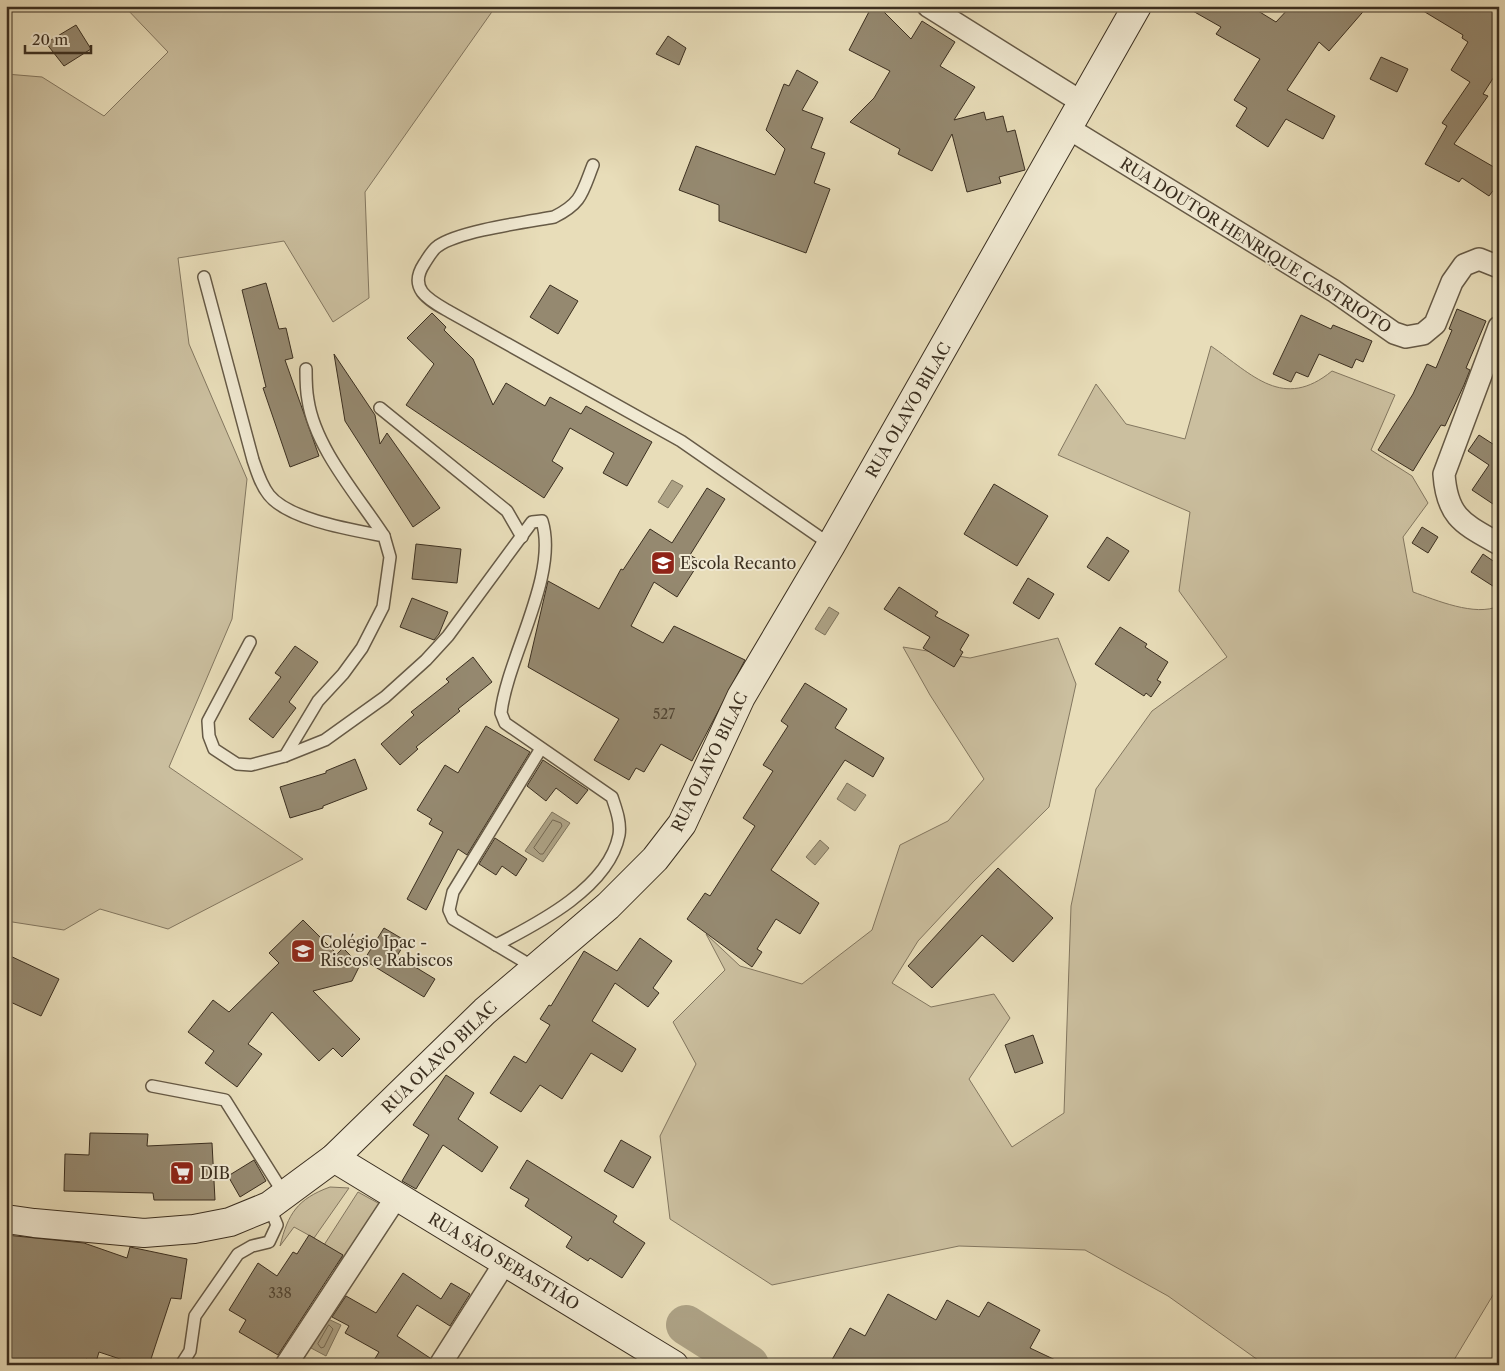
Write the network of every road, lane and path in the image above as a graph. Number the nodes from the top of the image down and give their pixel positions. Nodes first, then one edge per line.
1 (928, 6) edge
2 (1137, 6) edge
3 (1083, 102) junction
4 (1068, 128) junction
5 (593, 165) dead end
6 (1499, 267) edge
7 (204, 277) dead end
8 (1499, 327) edge
9 (306, 369) dead end
10 (380, 408) dead end
11 (384, 536) junction
12 (522, 537) junction
13 (1499, 544) edge
14 (831, 545) junction
15 (250, 642) dead end
16 (540, 750) junction
17 (285, 756) junction
18 (496, 945) junction
19 (535, 968) junction
20 (152, 1086) dead end
21 (334, 1158) junction
22 (397, 1196) junction
23 (277, 1201) junction
24 (6, 1219) edge
25 (506, 1262) junction
26 (181, 1365) edge
27 (286, 1365) edge
28 (440, 1365) edge
29 (674, 1365) edge

1 - 3 street
2 - 3 main road, RUA OLAVO BILAC
3 - 4 main road, RUA OLAVO BILAC
4 - 6 street, RUA DOUTOR HENRIQUE CASTRIOTO
4 - 14 main road, RUA OLAVO BILAC
5 - 14 lane
7 - 11 lane
8 - 13 street
9 - 11 lane
10 - 12 lane
11 - 17 lane
12 - 16 lane
12 - 17 lane
14 - 19 main road, RUA OLAVO BILAC
15 - 17 lane
16 - 18 lane
16 - 18 lane
18 - 19 lane
19 - 21 main road, RUA OLAVO BILAC
20 - 23 lane
21 - 22 main road, RUA SÃO SEBASTIÃO
21 - 23 main road, RUA OLAVO BILAC
22 - 25 main road, RUA SÃO SEBASTIÃO
22 - 27 street
23 - 24 main road, RUA OLAVO BILAC
23 - 26 lane
25 - 28 street
25 - 29 main road, RUA SÃO SEBASTIÃO

